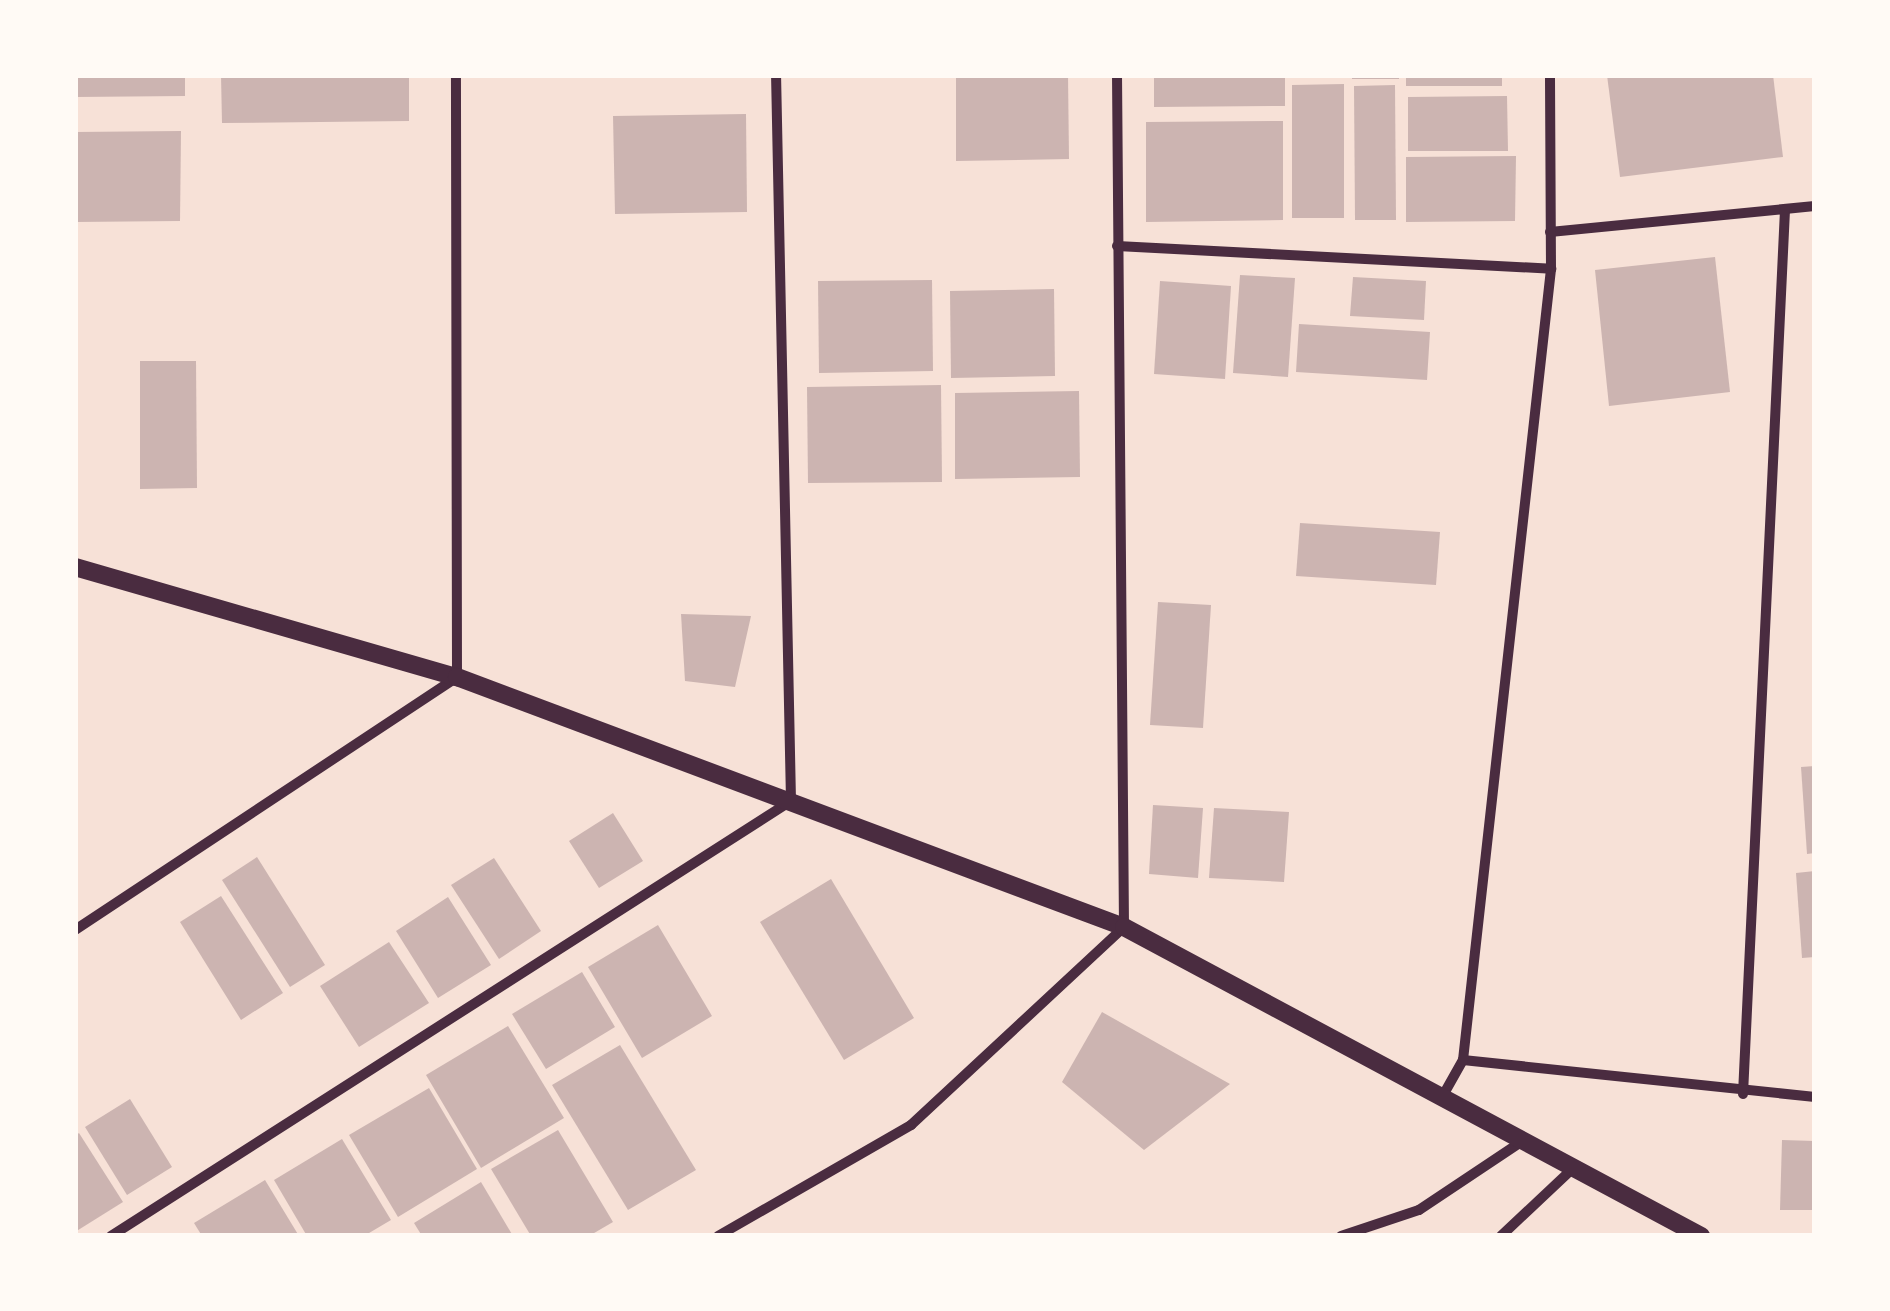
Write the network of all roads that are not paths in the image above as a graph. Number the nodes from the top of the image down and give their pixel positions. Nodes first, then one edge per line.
1 (456, 75) edge
2 (776, 75) edge
3 (1118, 75) edge
4 (1550, 75) edge
5 (1815, 206) edge
6 (1785, 210) junction
7 (1550, 232) junction
8 (1117, 246) junction
9 (1551, 269) junction
10 (75, 568) edge
11 (457, 677) junction
12 (791, 801) junction
13 (1124, 927) junction
14 (75, 930) edge
15 (1463, 1060) junction
16 (1743, 1094) junction
17 (1815, 1097) edge
18 (1440, 1100) junction
19 (1521, 1142) junction
20 (1572, 1170) junction
21 (111, 1236) edge
22 (718, 1236) edge
23 (1341, 1236) edge
24 (1501, 1236) edge
25 (1701, 1236) edge

1 - 11 street
2 - 12 street
3 - 8 street
4 - 7 street
5 - 6 street
6 - 7 street
6 - 16 street
7 - 9 street
8 - 9 street
8 - 13 street
9 - 15 street
10 - 11 street
11 - 12 street
11 - 14 street
12 - 13 street
12 - 21 street
13 - 18 street
13 - 22 street
15 - 16 street
15 - 18 street
16 - 17 street
18 - 19 street
19 - 20 street
19 - 23 street
20 - 24 street
20 - 25 street

